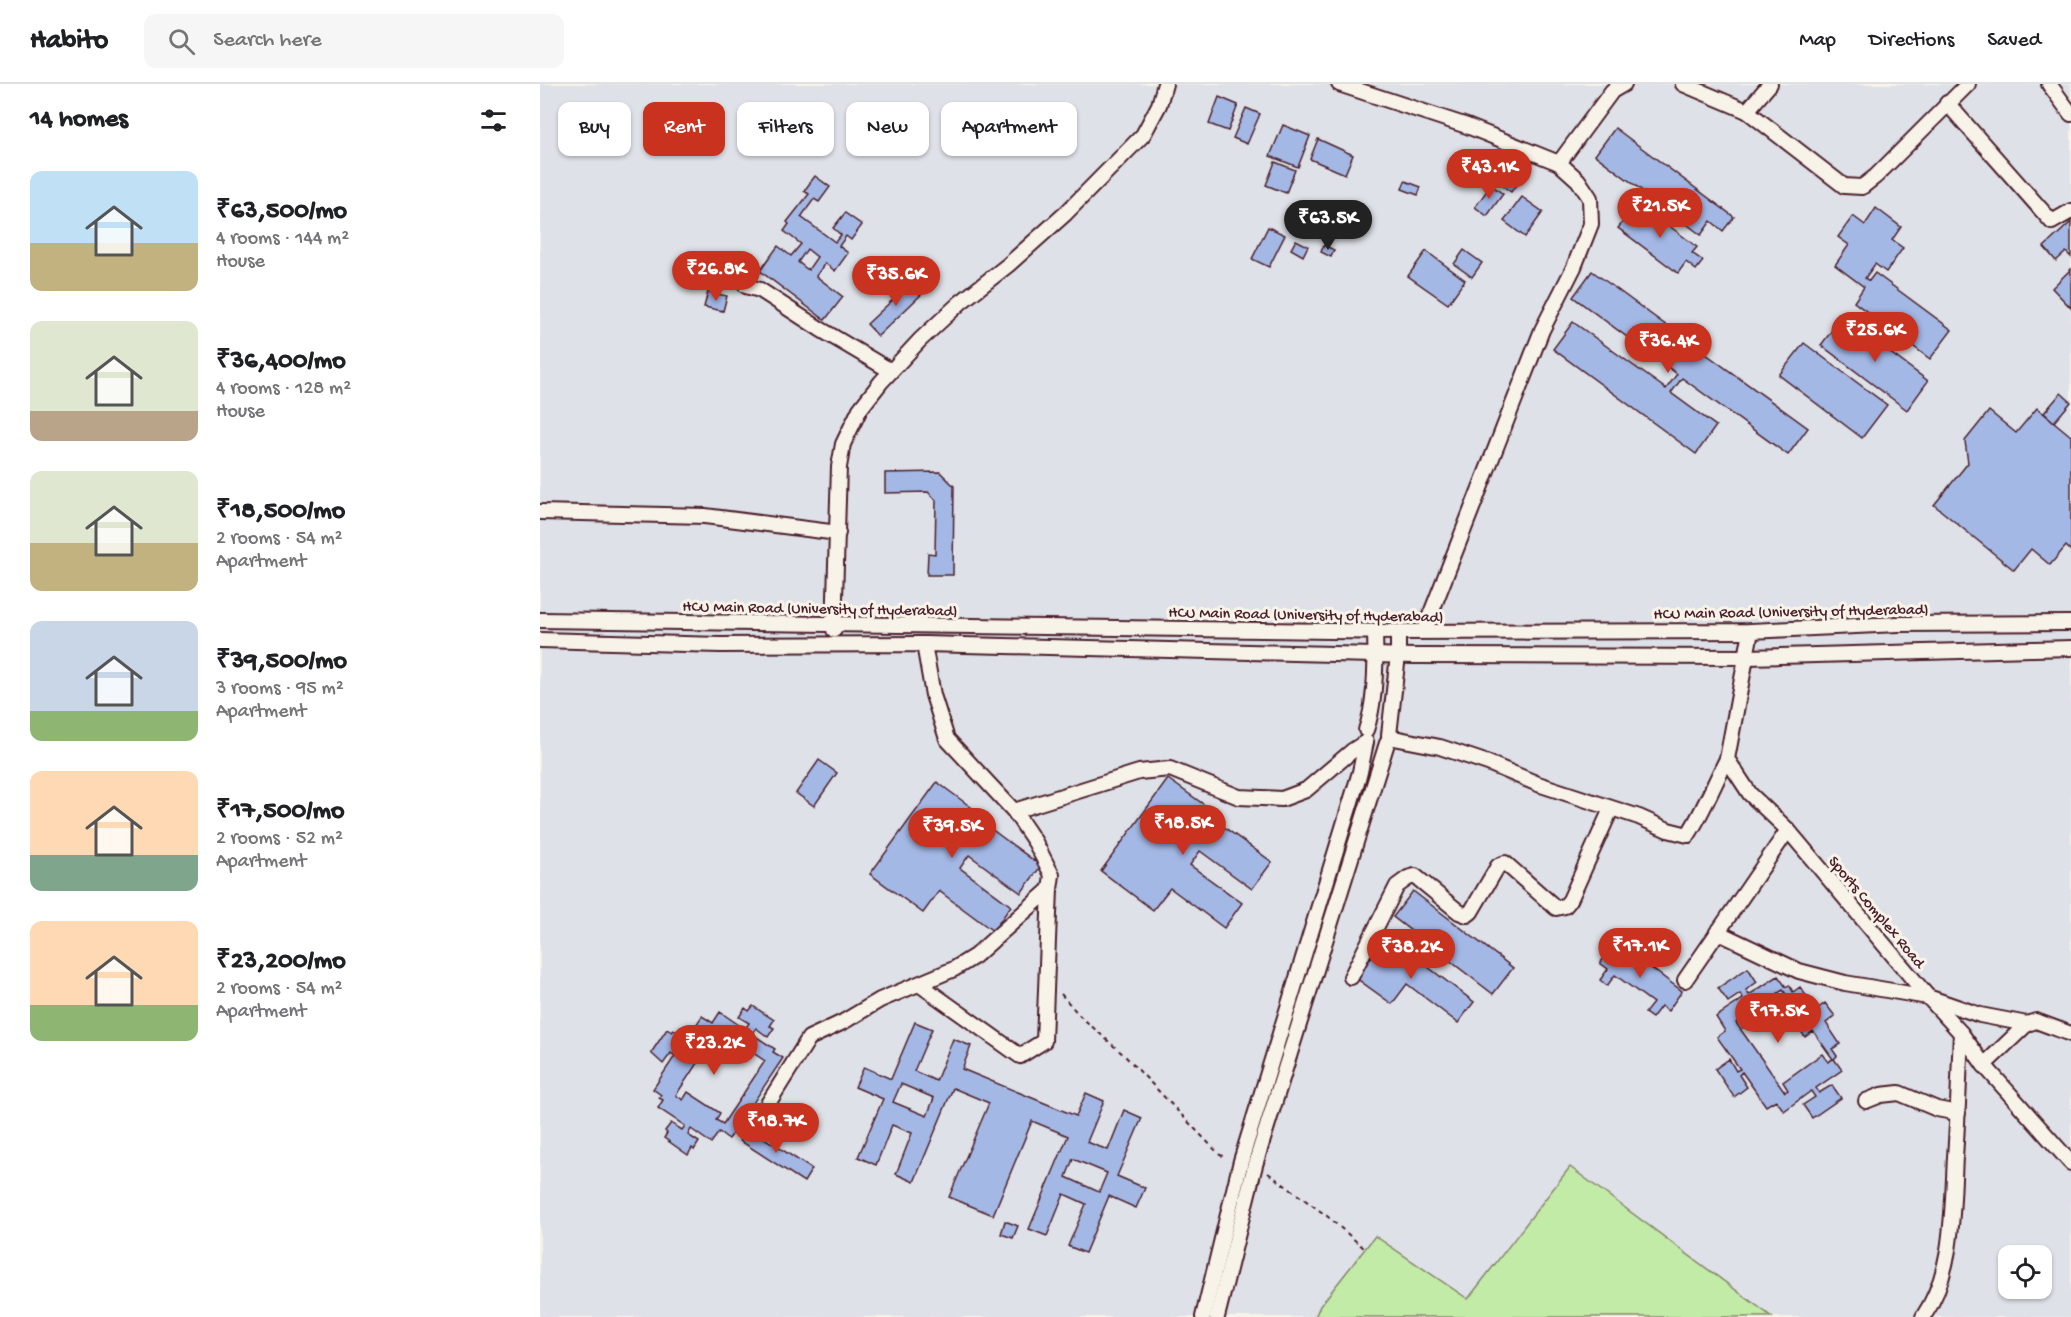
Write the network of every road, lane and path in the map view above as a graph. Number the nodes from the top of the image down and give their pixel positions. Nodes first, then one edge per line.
1 (1165, 84) edge
2 (1339, 84) edge
3 (1624, 84) edge
4 (1683, 84) edge
5 (1770, 84) edge
6 (1968, 84) edge
7 (2049, 84) edge
8 (1947, 103) junction
9 (1747, 111) junction
10 (2071, 114) edge
11 (1559, 163) junction
12 (2071, 211) edge
13 (746, 286) dead end
14 (891, 371) junction
15 (540, 512) edge
16 (838, 534) junction
17 (540, 620) edge
18 (834, 623) junction
19 (2071, 623) edge
20 (1424, 631) junction
21 (1751, 631) junction
22 (1375, 632) junction
23 (1398, 632) junction
24 (540, 640) edge
25 (834, 644) junction
26 (924, 644) junction
27 (2071, 648) edge
28 (1376, 655) junction
29 (1398, 655) junction
30 (1747, 657) junction
31 (1366, 736) junction
32 (1388, 738) junction
33 (1727, 759) junction
34 (1611, 808) junction
35 (1014, 812) junction
36 (1788, 830) junction
37 (1050, 889) junction
38 (1717, 933) junction
39 (1351, 977) dead end
40 (1047, 978) junction
41 (1686, 980) dead end
42 (919, 984) junction
43 (1928, 998) junction
44 (2027, 1024) junction
45 (1961, 1033) junction
46 (2071, 1034) edge
47 (1984, 1065) junction
48 (1866, 1101) dead end
49 (1958, 1113) junction
50 (759, 1118) dead end
51 (1241, 1161) junction
52 (2071, 1162) edge
53 (1256, 1165) junction
54 (1365, 1249) dead end
55 (1203, 1317) edge
56 (1217, 1317) edge
57 (1923, 1317) edge

1 - 14 street
2 - 11 street
3 - 11 street
4 - 9 street
5 - 9 street
6 - 8 street
7 - 10 street
8 - 9 street
8 - 12 street
11 - 20 street
13 - 14 street
14 - 16 street
15 - 16 street
16 - 18 street
17 - 18 street, HCU Main Road (University of Hyderabad)
18 - 22 street, HCU Main Road (University of Hyderabad)
18 - 25 street
19 - 21 street, HCU Main Road (University of Hyderabad)
20 - 21 street, HCU Main Road (University of Hyderabad)
20 - 23 street, HCU Main Road (University of Hyderabad)
21 - 30 street
22 - 23 street, HCU Main Road (University of Hyderabad)
22 - 28 street
23 - 29 street
24 - 25 street
25 - 26 street
26 - 28 street
26 - 35 street
27 - 30 street
28 - 29 street
28 - 31 street
29 - 30 street
29 - 32 street
30 - 33 street
31 - 32 street
31 - 32 street
31 - 35 street
31 - 51 street
32 - 34 street
32 - 53 street
33 - 34 street
33 - 36 street, Sports Complex Road
34 - 39 street
35 - 37 street
36 - 38 street
36 - 43 street, Sports Complex Road
37 - 40 street
37 - 42 street
38 - 41 street
38 - 43 street
40 - 42 street
40 - 51 path
42 - 50 street
43 - 44 street
43 - 45 street, Sports Complex Road
44 - 46 street
44 - 47 street
45 - 47 street, Sports Complex Road
45 - 49 street
47 - 52 street, Sports Complex Road
48 - 49 street
49 - 57 street
51 - 53 street
51 - 55 street
53 - 54 path
53 - 56 street

